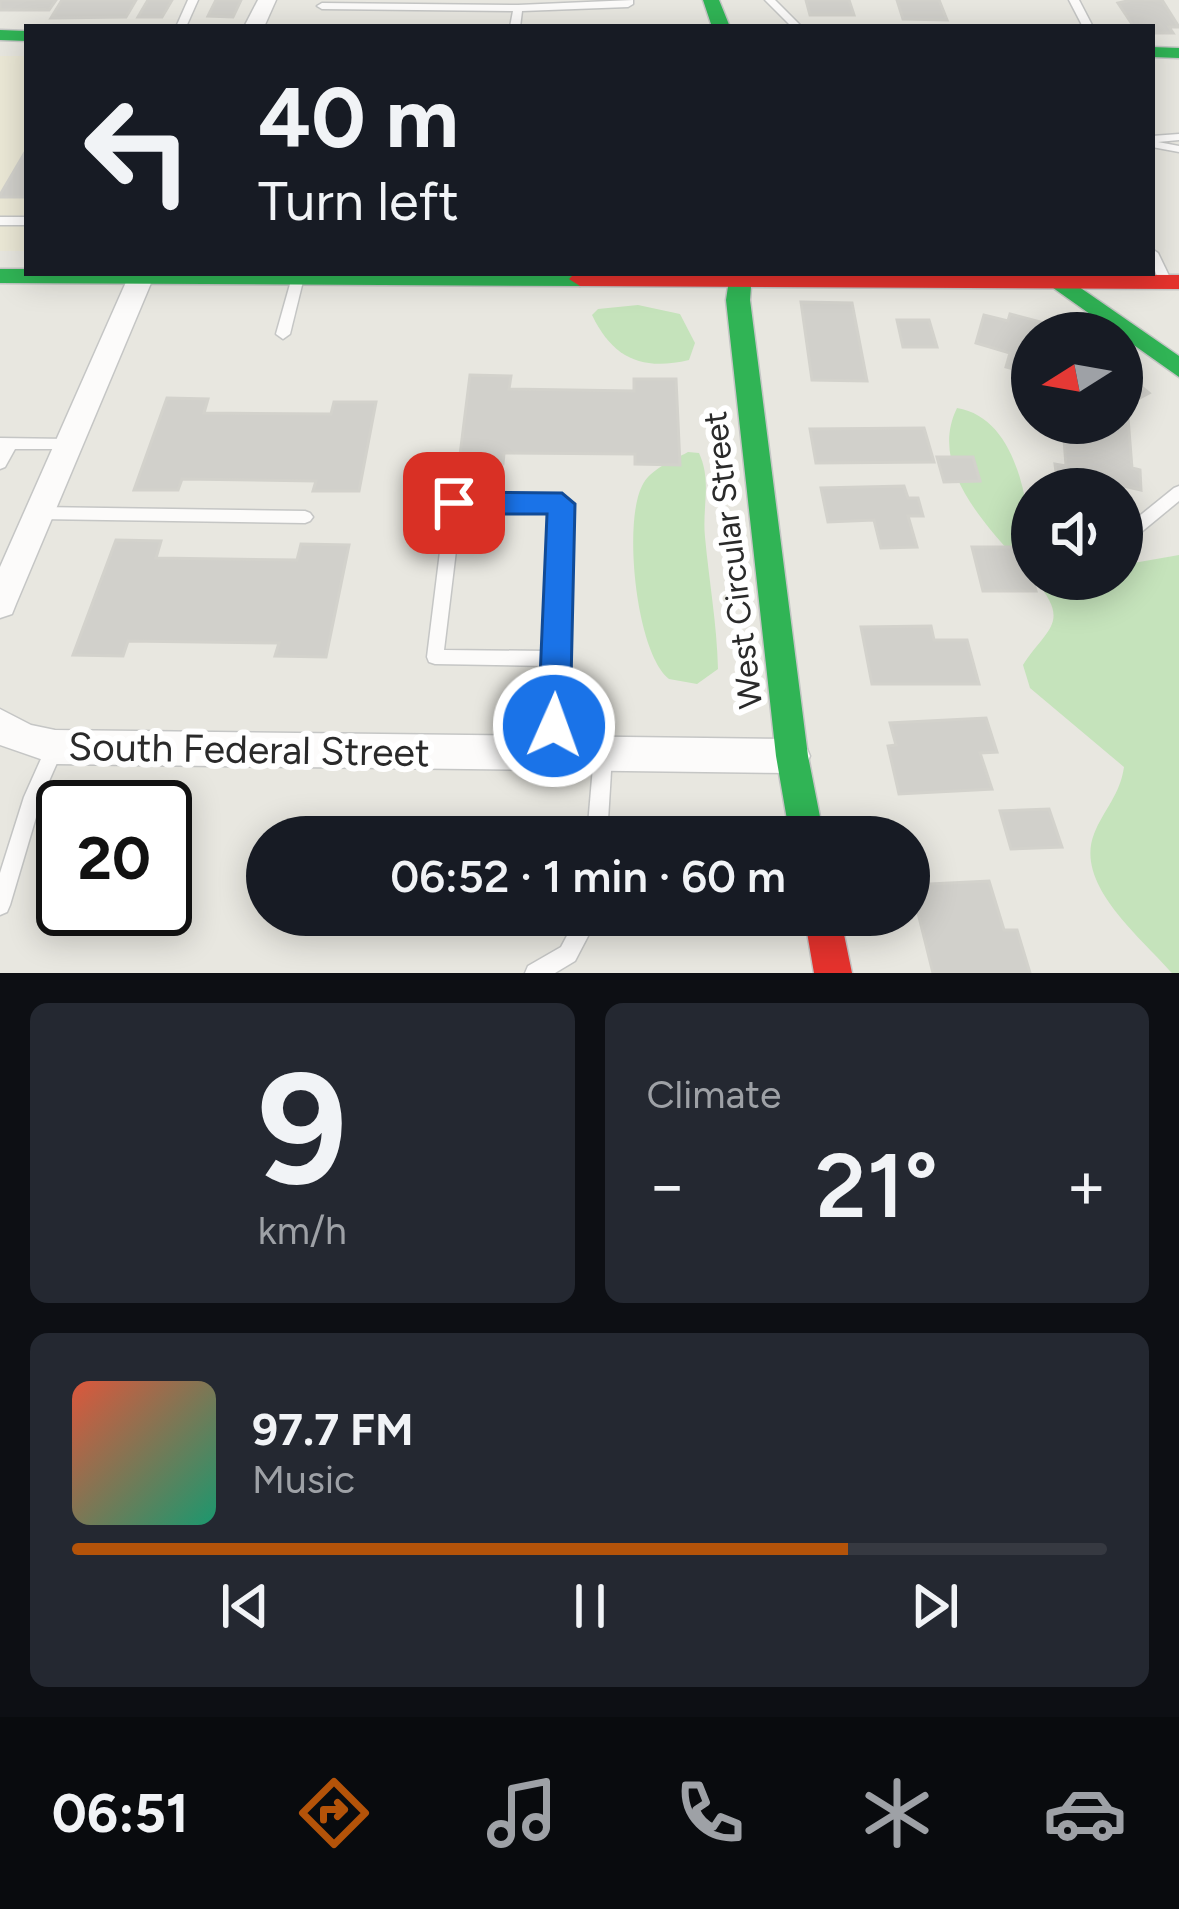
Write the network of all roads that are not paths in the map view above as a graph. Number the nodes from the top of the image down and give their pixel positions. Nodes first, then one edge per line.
1 (406, 0) edge
2 (478, 0) edge
3 (628, 0) edge
4 (770, 0) edge
5 (323, 3) edge
6 (387, 7) junction
7 (494, 8) junction
8 (518, 8) junction
9 (316, 23) dead end
10 (515, 24) edge
11 (794, 24) edge
12 (0, 276) edge
13 (141, 276) joint
14 (250, 276) edge
15 (366, 276) edge
16 (741, 276) edge
17 (1048, 276) edge
18 (298, 277) junction
19 (1172, 282) edge
20 (283, 334) dead end
21 (1179, 368) edge
22 (5, 443) edge
23 (68, 444) junction
24 (0, 463) edge
25 (1179, 492) edge
26 (39, 513) junction
27 (305, 517) dead end
28 (1143, 522) edge
29 (0, 604) edge
30 (556, 659) junction
31 (0, 724) edge
32 (55, 747) junction
33 (553, 754) junction
34 (603, 755) junction
35 (792, 756) junction
36 (599, 816) edge
37 (803, 816) edge
38 (0, 905) edge
39 (577, 936) edge
40 (826, 936) edge
41 (535, 973) edge
42 (833, 973) edge

1 - 6 lane
2 - 7 lane
3 - 8 lane
4 - 11 lane
5 - 6 lane
5 - 9 lane
6 - 7 lane
7 - 8 lane
8 - 10 lane
12 - 13 main road
13 - 23 street
14 - 18 main road
15 - 18 main road
16 - 35 main road, West Circular Street
17 - 19 main road
17 - 21 main road
18 - 20 lane
22 - 23 lane
22 - 24 lane
23 - 26 street
25 - 28 lane
26 - 27 lane
26 - 29 street
30 - 30 lane
30 - 33 lane
31 - 32 street, South Federal Street
32 - 33 street, South Federal Street
32 - 38 lane
33 - 34 street, South Federal Street
34 - 35 street, South Federal Street
34 - 36 lane
35 - 37 main road, West Circular Street
39 - 41 lane
40 - 42 main road

